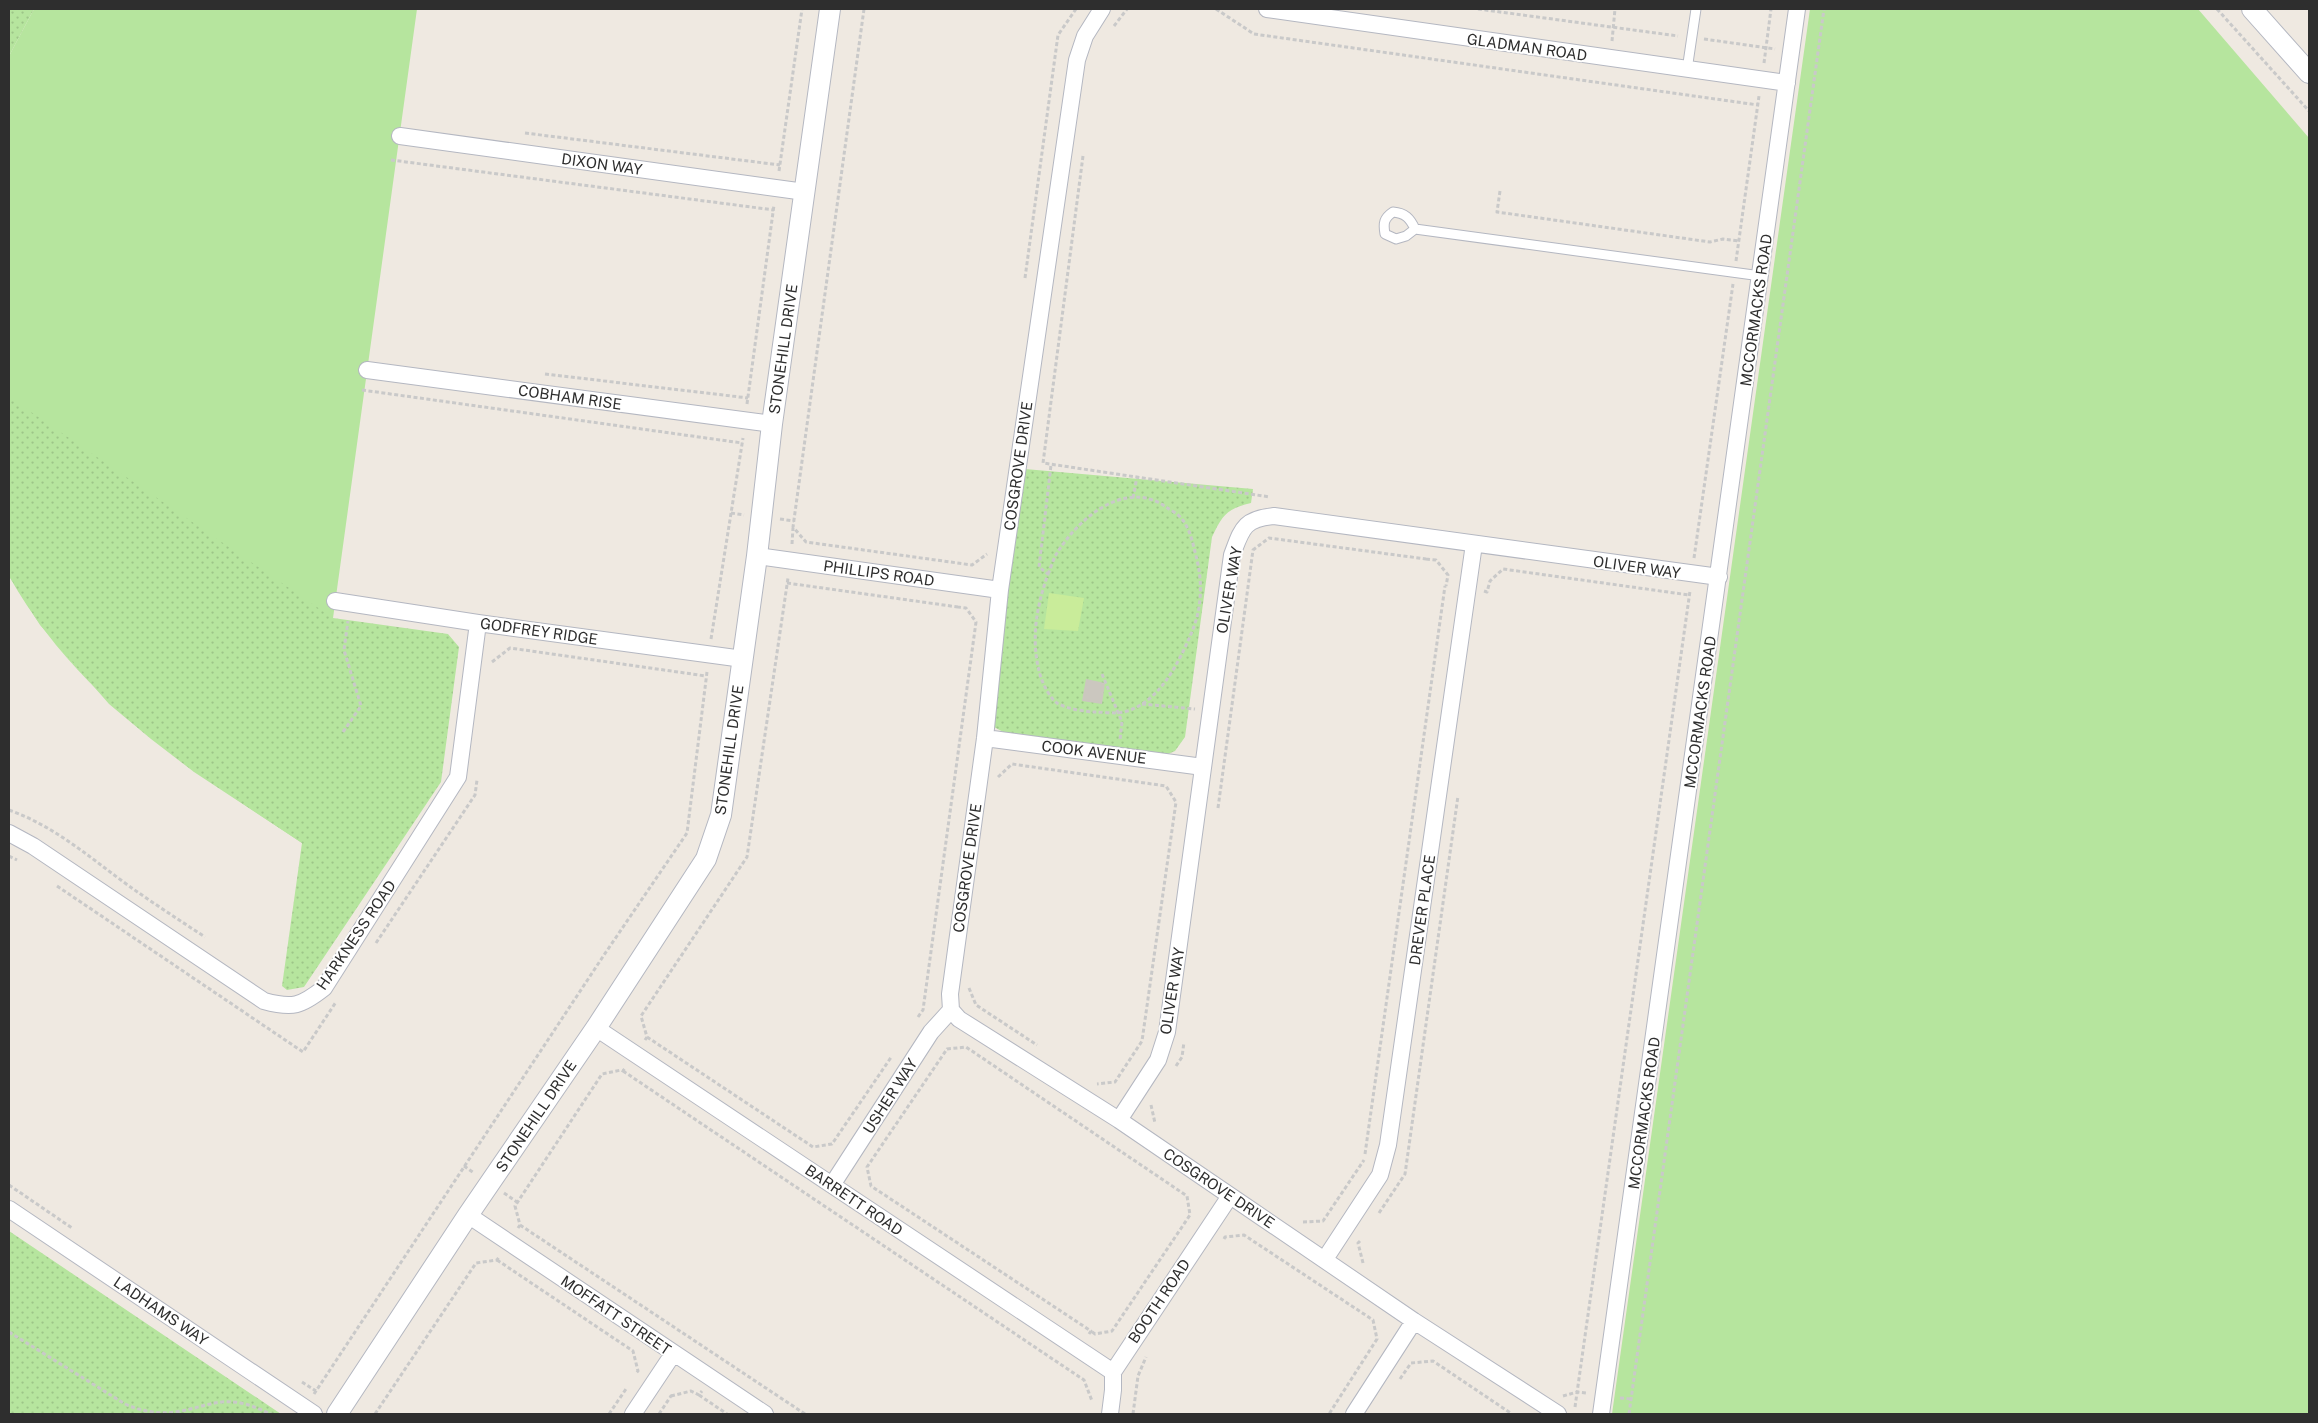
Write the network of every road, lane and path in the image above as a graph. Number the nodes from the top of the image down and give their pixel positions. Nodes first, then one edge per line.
1 (802, 9) edge
2 (830, 9) edge
3 (864, 9) edge
4 (1076, 9) edge
5 (1102, 9) edge
6 (1127, 9) edge
7 (1216, 9) edge
8 (1267, 9) edge
9 (1478, 9) edge
10 (1615, 9) edge
11 (1696, 9) edge
12 (1772, 9) edge
13 (1797, 9) edge
14 (1824, 9) edge
15 (2217, 9) edge
16 (2252, 9) edge
17 (1613, 29) junction
18 (1112, 30) dead end
19 (1692, 38) junction
20 (1766, 48) junction
21 (1791, 52) junction
22 (1818, 55) junction
23 (1611, 59) junction
24 (1687, 70) junction
25 (2309, 73) edge
26 (1762, 80) junction
27 (1787, 83) junction
28 (1758, 106) junction
29 (2309, 111) edge
30 (523, 133) dead end
31 (400, 136) dead end
32 (1084, 150) dead end
33 (391, 160) dead end
34 (1500, 191) dead end
35 (805, 192) junction
36 (1415, 229) dead end
37 (1739, 241) junction
38 (1734, 272) junction
39 (1760, 276) junction
40 (1025, 281) dead end
41 (367, 370) dead end
42 (540, 373) dead end
43 (362, 390) dead end
44 (772, 424) junction
45 (1051, 464) junction
46 (1137, 477) junction
47 (1271, 497) dead end
48 (1133, 498) junction
49 (1429, 538) junction
50 (1474, 544) junction
51 (988, 553) dead end
52 (757, 556) junction
53 (1426, 559) junction
54 (1048, 574) junction
55 (1692, 574) junction
56 (1719, 577) junction
57 (1445, 586) junction
58 (1468, 589) junction
59 (1000, 590) junction
60 (1487, 592) junction
61 (1689, 595) junction
62 (1486, 601) dead end
63 (343, 602) joint
64 (958, 607) dead end
65 (478, 623) junction
66 (709, 654) junction
67 (743, 659) junction
68 (490, 671) dead end
69 (1102, 674) dead end
70 (706, 676) junction
71 (1141, 704) junction
72 (1211, 711) junction
73 (1118, 712) junction
74 (343, 732) dead end
75 (985, 738) junction
76 (1118, 756) junction
77 (1203, 766) junction
78 (478, 776) dead end
79 (954, 786) junction
80 (1459, 787) dead end
81 (978, 788) junction
82 (9, 810) edge
83 (1216, 817) dead end
84 (9, 833) edge
85 (9, 856) edge
86 (23, 863) dead end
87 (53, 881) dead end
88 (209, 940) dead end
89 (375, 944) dead end
90 (968, 986) dead end
91 (342, 994) dead end
92 (951, 1010) junction
93 (918, 1018) dead end
94 (596, 1028) junction
95 (647, 1037) dead end
96 (1185, 1037) dead end
97 (1040, 1047) dead end
98 (895, 1051) dead end
99 (623, 1071) dead end
100 (1172, 1072) dead end
101 (1120, 1074) junction
102 (1088, 1079) dead end
103 (1141, 1086) junction
104 (1119, 1120) junction
105 (1162, 1128) dead end
106 (832, 1185) junction
107 (1230, 1196) junction
108 (9, 1209) edge
109 (468, 1215) junction
110 (1297, 1218) dead end
111 (1374, 1221) dead end
112 (520, 1225) dead end
113 (1363, 1236) dead end
114 (1222, 1241) dead end
115 (1325, 1259) junction
116 (497, 1260) dead end
117 (1369, 1267) dead end
118 (1414, 1322) junction
119 (1091, 1331) junction
120 (9, 1332) edge
121 (1079, 1349) junction
122 (673, 1354) junction
123 (1147, 1355) dead end
124 (1067, 1369) junction
125 (1113, 1372) junction
126 (635, 1375) dead end
127 (630, 1383) dead end
128 (1396, 1385) dead end
129 (1577, 1392) junction
130 (699, 1395) dead end
131 (1561, 1396) dead end
132 (1091, 1407) dead end
133 (309, 1411) edge
134 (271, 1414) edge
135 (337, 1414) edge
136 (608, 1414) edge
137 (633, 1414) edge
138 (727, 1414) edge
139 (765, 1414) edge
140 (805, 1414) edge
141 (1110, 1414) edge
142 (1133, 1414) edge
143 (1329, 1414) edge
144 (1354, 1414) edge
145 (1512, 1414) edge
146 (1558, 1414) edge
147 (1574, 1414) edge
148 (1601, 1414) edge
149 (1629, 1414) edge

1 - 30 path
2 - 35 street, STONEHILL DRIVE
3 - 51 path
4 - 40 path
5 - 59 street, COSGROVE DRIVE
6 - 18 path
7 - 28 path
8 - 23 street, GLADMAN ROAD
9 - 17 path
10 - 17 path
11 - 19 lane
12 - 20 path
13 - 21 street, MCCORMACKS ROAD
14 - 22 path
15 - 29 path
16 - 25 street
17 - 19 path
17 - 23 path
19 - 20 path
19 - 24 lane
20 - 21 path
20 - 26 path
21 - 22 path
21 - 27 street, MCCORMACKS ROAD
22 - 149 path
23 - 24 street, GLADMAN ROAD
24 - 26 street, GLADMAN ROAD
26 - 27 street, GLADMAN ROAD
26 - 28 path
27 - 39 street, MCCORMACKS ROAD
28 - 37 path
31 - 35 street, DIXON WAY
32 - 45 path
33 - 42 path
34 - 37 path
35 - 44 street, STONEHILL DRIVE
36 - 38 lane
37 - 38 path
38 - 39 lane
38 - 55 path
39 - 56 street, MCCORMACKS ROAD
41 - 44 street, COBHAM RISE
43 - 66 path
44 - 52 street, STONEHILL DRIVE
45 - 46 path
45 - 54 path
46 - 47 path
46 - 48 path
48 - 54 path
48 - 71 path
49 - 50 street, OLIVER WAY
49 - 53 path
49 - 72 street, OLIVER WAY
50 - 55 street, OLIVER WAY
50 - 58 street, DREVER PLACE
52 - 59 street, PHILLIPS ROAD
52 - 67 street, STONEHILL DRIVE
53 - 57 path
53 - 83 path
54 - 73 path
55 - 56 street, OLIVER WAY
55 - 61 path
56 - 148 street, MCCORMACKS ROAD
57 - 58 path
57 - 110 path
58 - 60 path
58 - 115 street, DREVER PLACE
59 - 75 street, COSGROVE DRIVE
60 - 61 path
60 - 62 path
61 - 129 path
63 - 65 street, GODFREY RIDGE
63 - 74 path
64 - 79 path
65 - 66 street, GODFREY RIDGE
65 - 84 street, HARKNESS ROAD
66 - 67 street, GODFREY RIDGE
66 - 70 path
67 - 94 street, STONEHILL DRIVE
68 - 70 path
69 - 73 path
70 - 133 path
71 - 72 path
71 - 73 path
72 - 77 street, OLIVER WAY
73 - 76 path
75 - 76 street, COOK AVENUE
75 - 81 street, COSGROVE DRIVE
76 - 77 street, COOK AVENUE
77 - 103 street, OLIVER WAY
78 - 89 path
79 - 81 path
79 - 93 path
80 - 111 path
81 - 92 street, COSGROVE DRIVE
81 - 101 path
82 - 88 path
85 - 86 path
87 - 91 path
90 - 97 path
92 - 104 street, COSGROVE DRIVE
92 - 106 street, USHER WAY
94 - 106 street, BARRETT ROAD
94 - 109 street, STONEHILL DRIVE
95 - 98 path
96 - 100 path
99 - 124 path
101 - 102 path
101 - 103 path
103 - 104 street, OLIVER WAY
103 - 105 path
104 - 107 street, COSGROVE DRIVE
106 - 121 street, BARRETT ROAD
107 - 115 street, COSGROVE DRIVE
107 - 125 street, BOOTH ROAD
108 - 133 street, LADHAMS WAY
109 - 122 street, MOFFATT STREET
109 - 135 street, STONEHILL DRIVE
112 - 140 path
113 - 117 path
114 - 143 path
115 - 118 street, COSGROVE DRIVE
116 - 126 path
118 - 144 street
118 - 146 street, COSGROVE DRIVE
119 - 119 path
119 - 121 path
120 - 134 path
121 - 124 path
121 - 125 street, BARRETT ROAD
122 - 137 street
122 - 139 street, MOFFATT STREET
123 - 142 path
124 - 132 path
125 - 141 street
127 - 136 path
128 - 145 path
129 - 131 path
129 - 147 path
130 - 138 path

